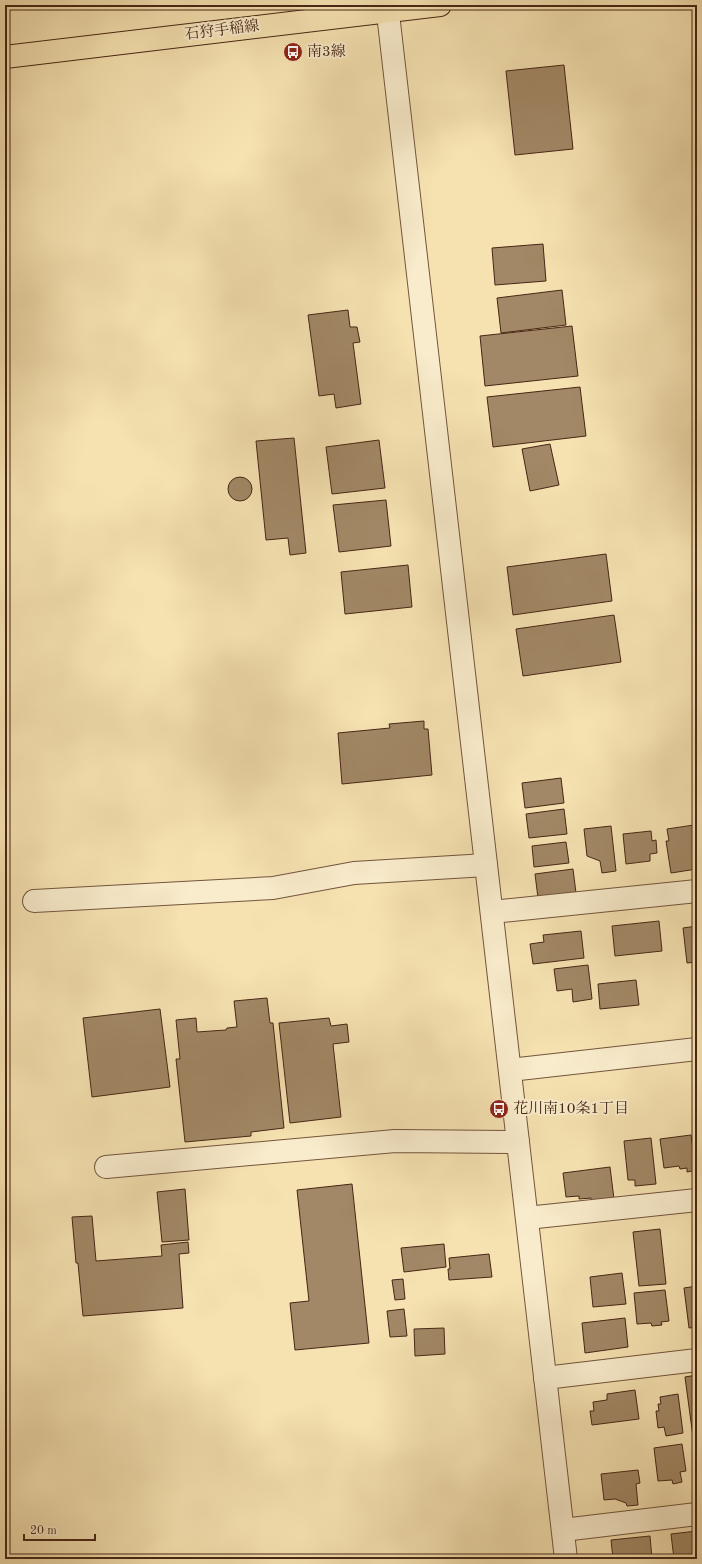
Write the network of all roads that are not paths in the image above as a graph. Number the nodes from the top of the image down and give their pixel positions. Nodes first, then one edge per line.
1 (440, 5) edge
2 (388, 8) edge
3 (5, 57) edge
4 (486, 865) junction
5 (697, 891) edge
6 (34, 901) dead end
7 (492, 912) junction
8 (697, 1049) edge
9 (510, 1070) junction
10 (518, 1142) junction
11 (106, 1167) dead end
12 (697, 1200) edge
13 (527, 1218) junction
14 (697, 1360) edge
15 (545, 1378) junction
16 (697, 1514) edge
17 (563, 1530) junction
18 (566, 1559) edge

1 - 2 main road, 石狩手稲線
2 - 3 main road, 石狩手稲線
2 - 4 street
4 - 6 street
4 - 7 street
5 - 7 street
7 - 9 street
8 - 9 street
9 - 10 street
10 - 11 street
10 - 13 street
12 - 13 street
13 - 15 street
14 - 15 street
15 - 17 street
16 - 17 street
17 - 18 street

